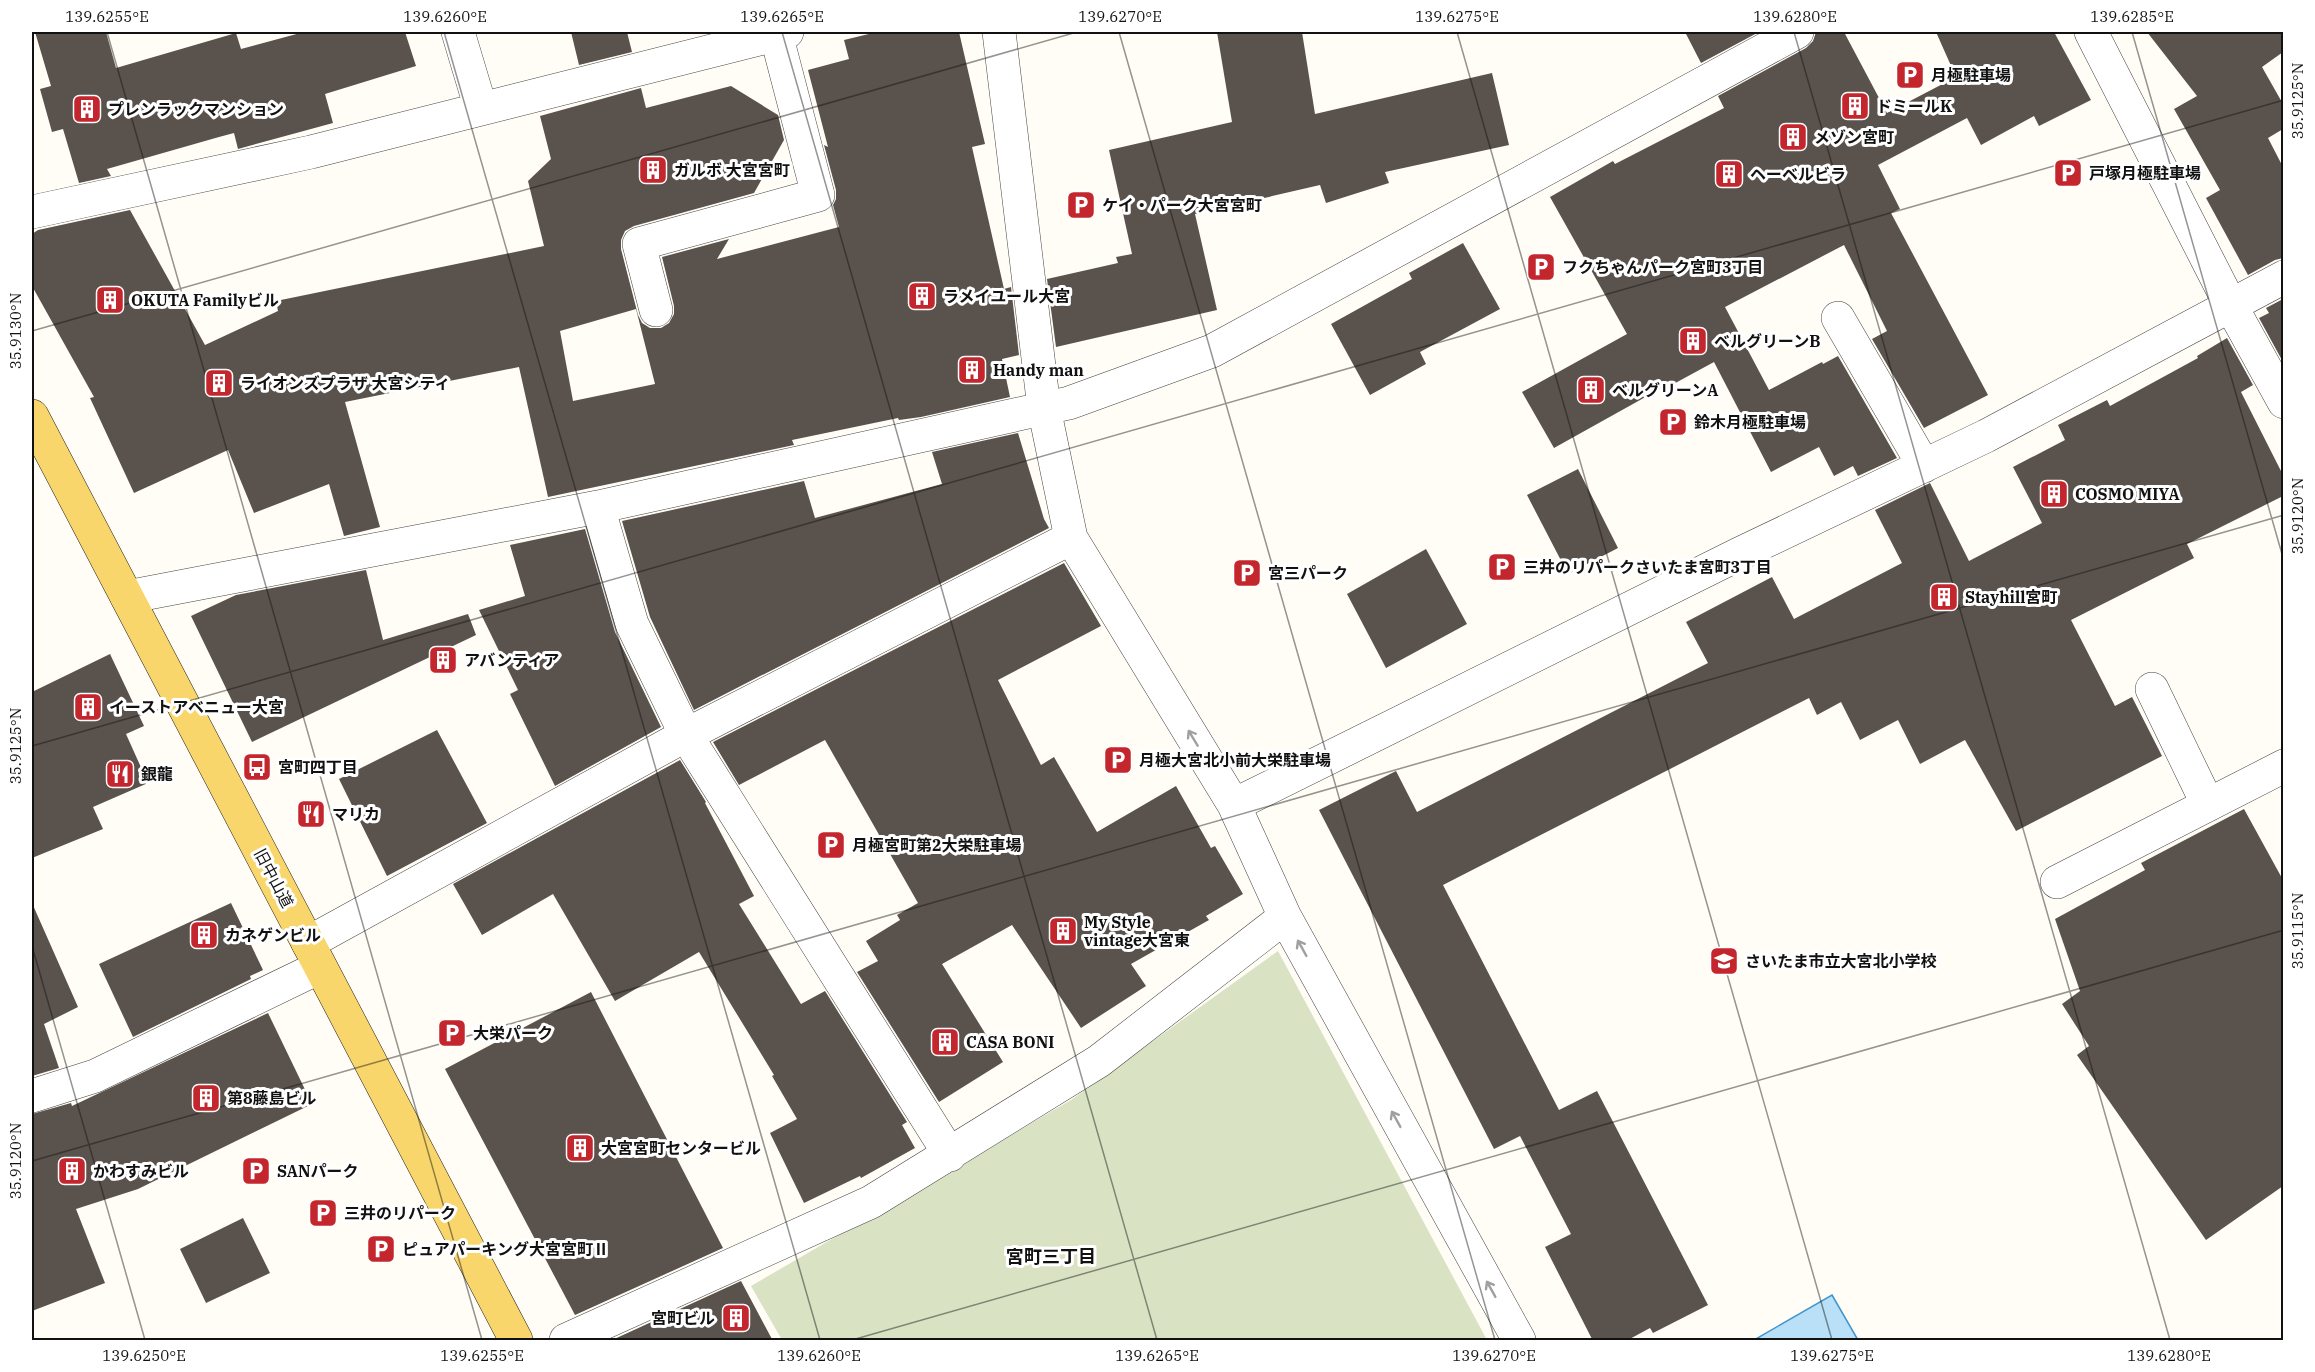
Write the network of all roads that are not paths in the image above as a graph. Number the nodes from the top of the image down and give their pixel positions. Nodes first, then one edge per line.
1 (458, 32) edge
2 (999, 32) edge
3 (1797, 32) edge
4 (2091, 32) edge
5 (781, 33) edge
6 (481, 110) junction
7 (32, 212) edge
8 (2283, 277) edge
9 (2230, 306) junction
10 (656, 310) dead end
11 (1838, 318) dead end
12 (2283, 402) edge
13 (1044, 408) junction
14 (32, 416) edge
15 (1924, 466) junction
16 (598, 507) junction
17 (1071, 538) junction
18 (127, 597) junction
19 (2151, 689) dead end
20 (686, 735) junction
21 (2283, 766) edge
22 (1234, 805) junction
23 (2208, 805) junction
24 (2057, 882) dead end
25 (1285, 917) junction
26 (314, 955) junction
27 (32, 1096) edge
28 (950, 1155) junction
29 (516, 1341) edge
30 (566, 1341) edge
31 (1519, 1341) edge

1 - 6 street
2 - 13 street
3 - 13 street
4 - 9 street
5 - 6 street
5 - 10 street
6 - 7 street
8 - 9 street
9 - 12 street
9 - 15 street
11 - 15 street
13 - 16 street
13 - 17 street
14 - 18 main road, 旧中山道
15 - 22 street
16 - 18 street
16 - 20 street
17 - 20 street
22 -> 17 street
18 - 26 main road, 旧中山道
19 - 23 street
20 - 26 street
20 - 28 street
21 - 23 street
22 - 25 street
23 - 24 street
25 - 28 street
31 -> 25 street
26 - 27 street
26 - 29 main road, 旧中山道
28 - 30 street

